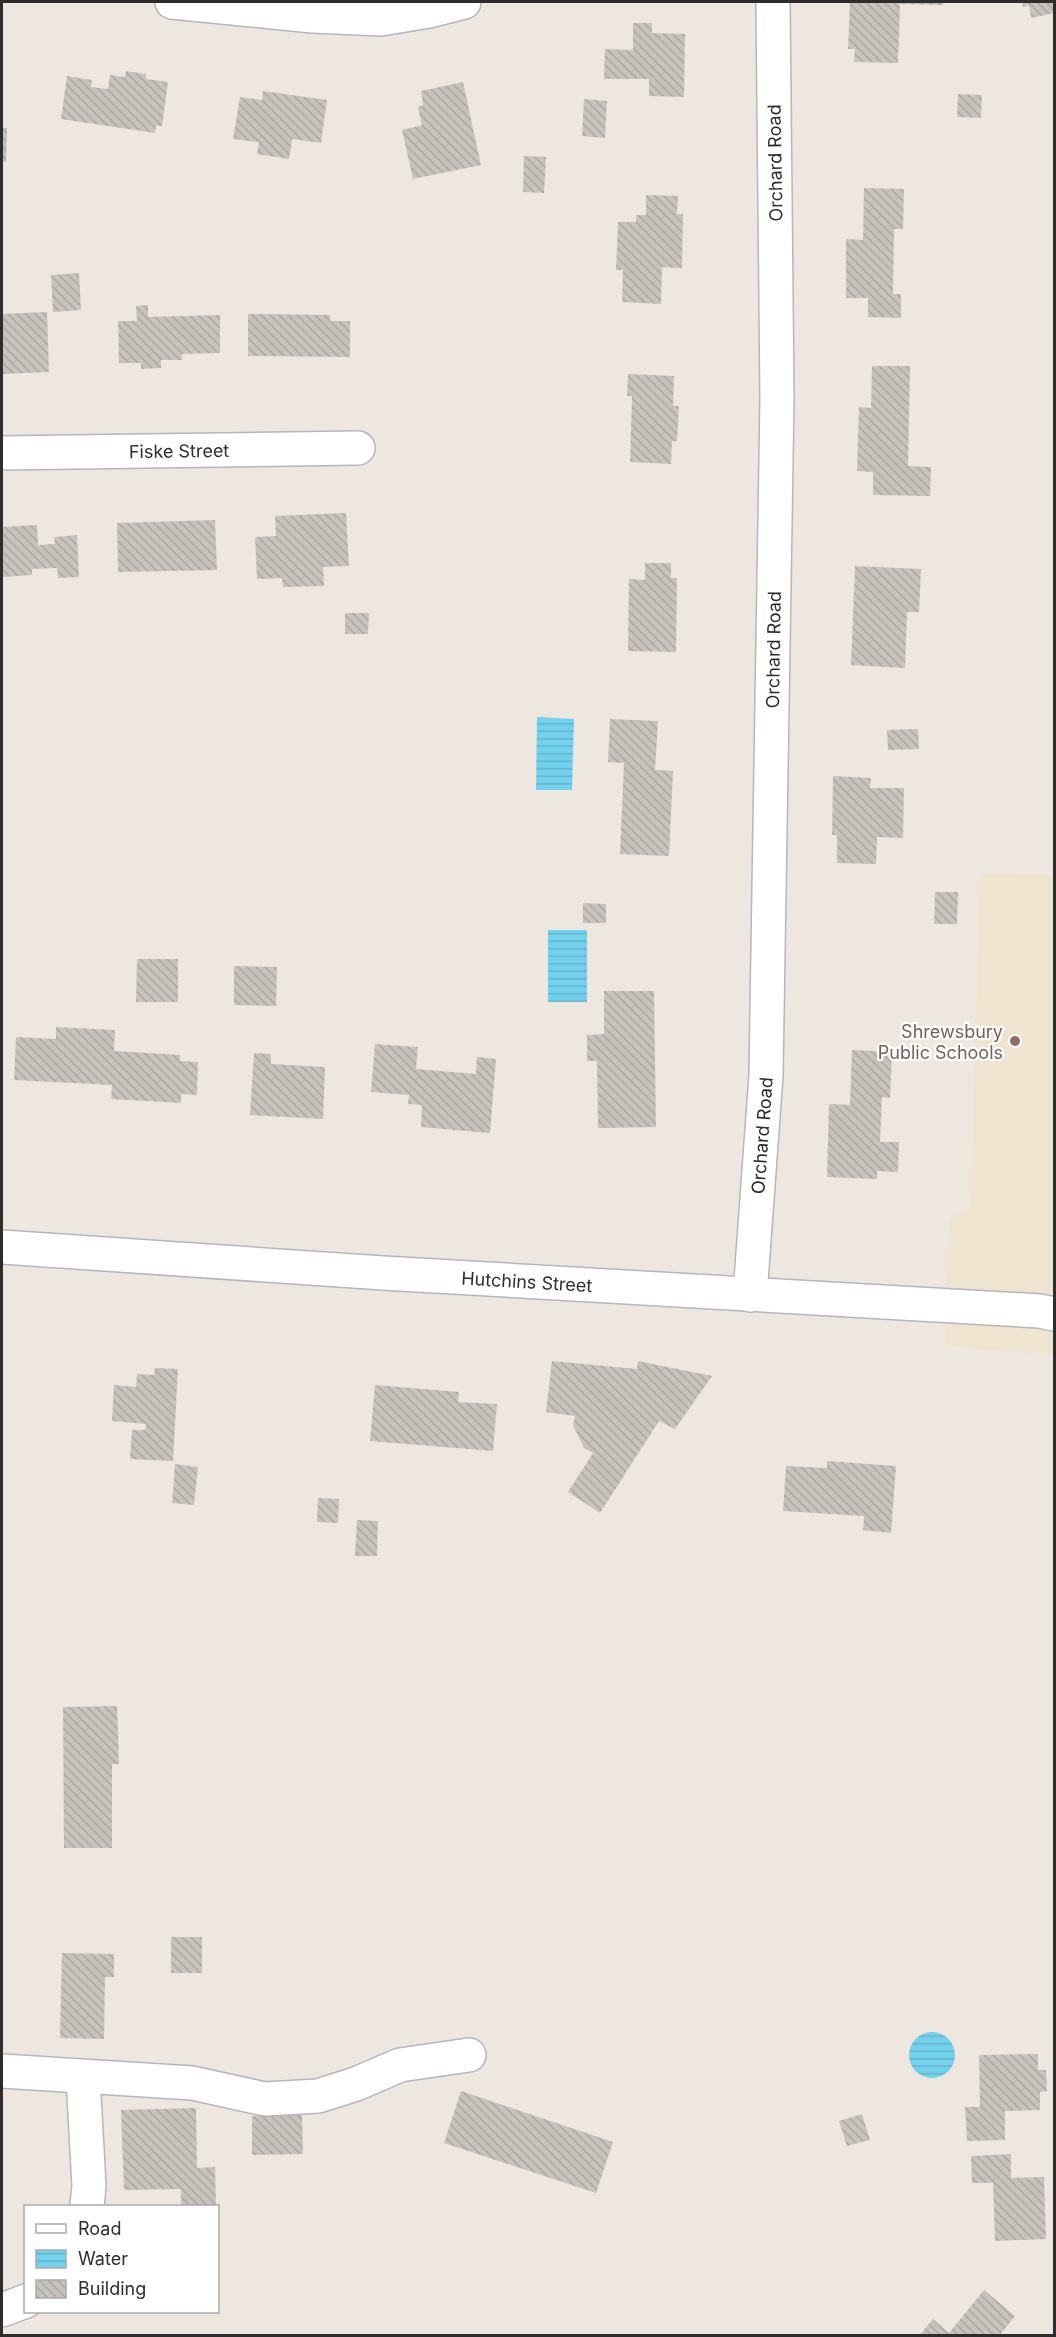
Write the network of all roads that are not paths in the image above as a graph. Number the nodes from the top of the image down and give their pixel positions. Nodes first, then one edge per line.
1 (171, 2) edge
2 (464, 2) edge
3 (773, 2) edge
4 (255, 5) edge
5 (357, 448) dead end
6 (2, 453) edge
7 (2, 1247) edge
8 (750, 1295) junction
9 (1054, 1314) edge
10 (469, 2055) dead end
11 (2, 2071) edge
12 (83, 2077) junction
13 (87, 2205) edge
14 (24, 2302) edge
15 (2, 2310) edge

1 - 4 street
2 - 4 street
3 - 8 street, Orchard Road
5 - 6 street, Fiske Street
7 - 8 street, Hutchins Street
8 - 9 street, Hutchins Street
10 - 12 street
11 - 12 street
12 - 13 street
14 - 15 street

